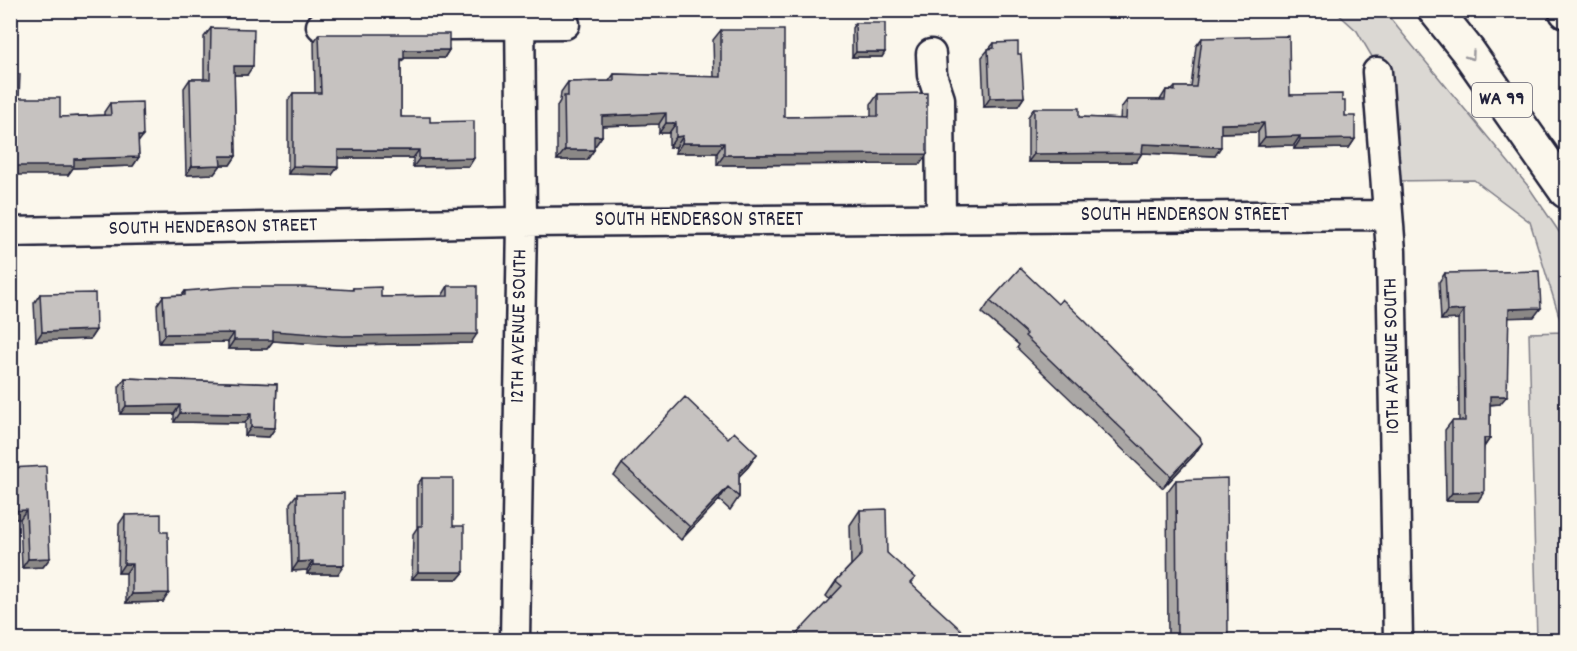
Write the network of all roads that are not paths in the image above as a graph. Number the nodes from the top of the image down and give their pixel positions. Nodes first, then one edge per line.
1 (1435, 10) edge
2 (521, 17) edge
3 (565, 24) dead end
4 (321, 26) dead end
5 (931, 54) dead end
6 (1377, 72) dead end
7 (1566, 191) edge
8 (1388, 215) junction
9 (941, 219) junction
10 (522, 222) junction
11 (10, 232) edge
12 (515, 640) edge
13 (1398, 640) edge

1 -> 7 highway, WA 99
2 - 3 street
2 - 4 street
2 - 10 street, 12TH AVENUE SOUTH
5 - 9 street
6 - 8 street, 10TH AVENUE SOUTH
8 - 9 street, SOUTH HENDERSON STREET
8 - 13 street, 10TH AVENUE SOUTH
9 - 10 street, SOUTH HENDERSON STREET
10 - 11 street, SOUTH HENDERSON STREET
10 - 12 street, 12TH AVENUE SOUTH

